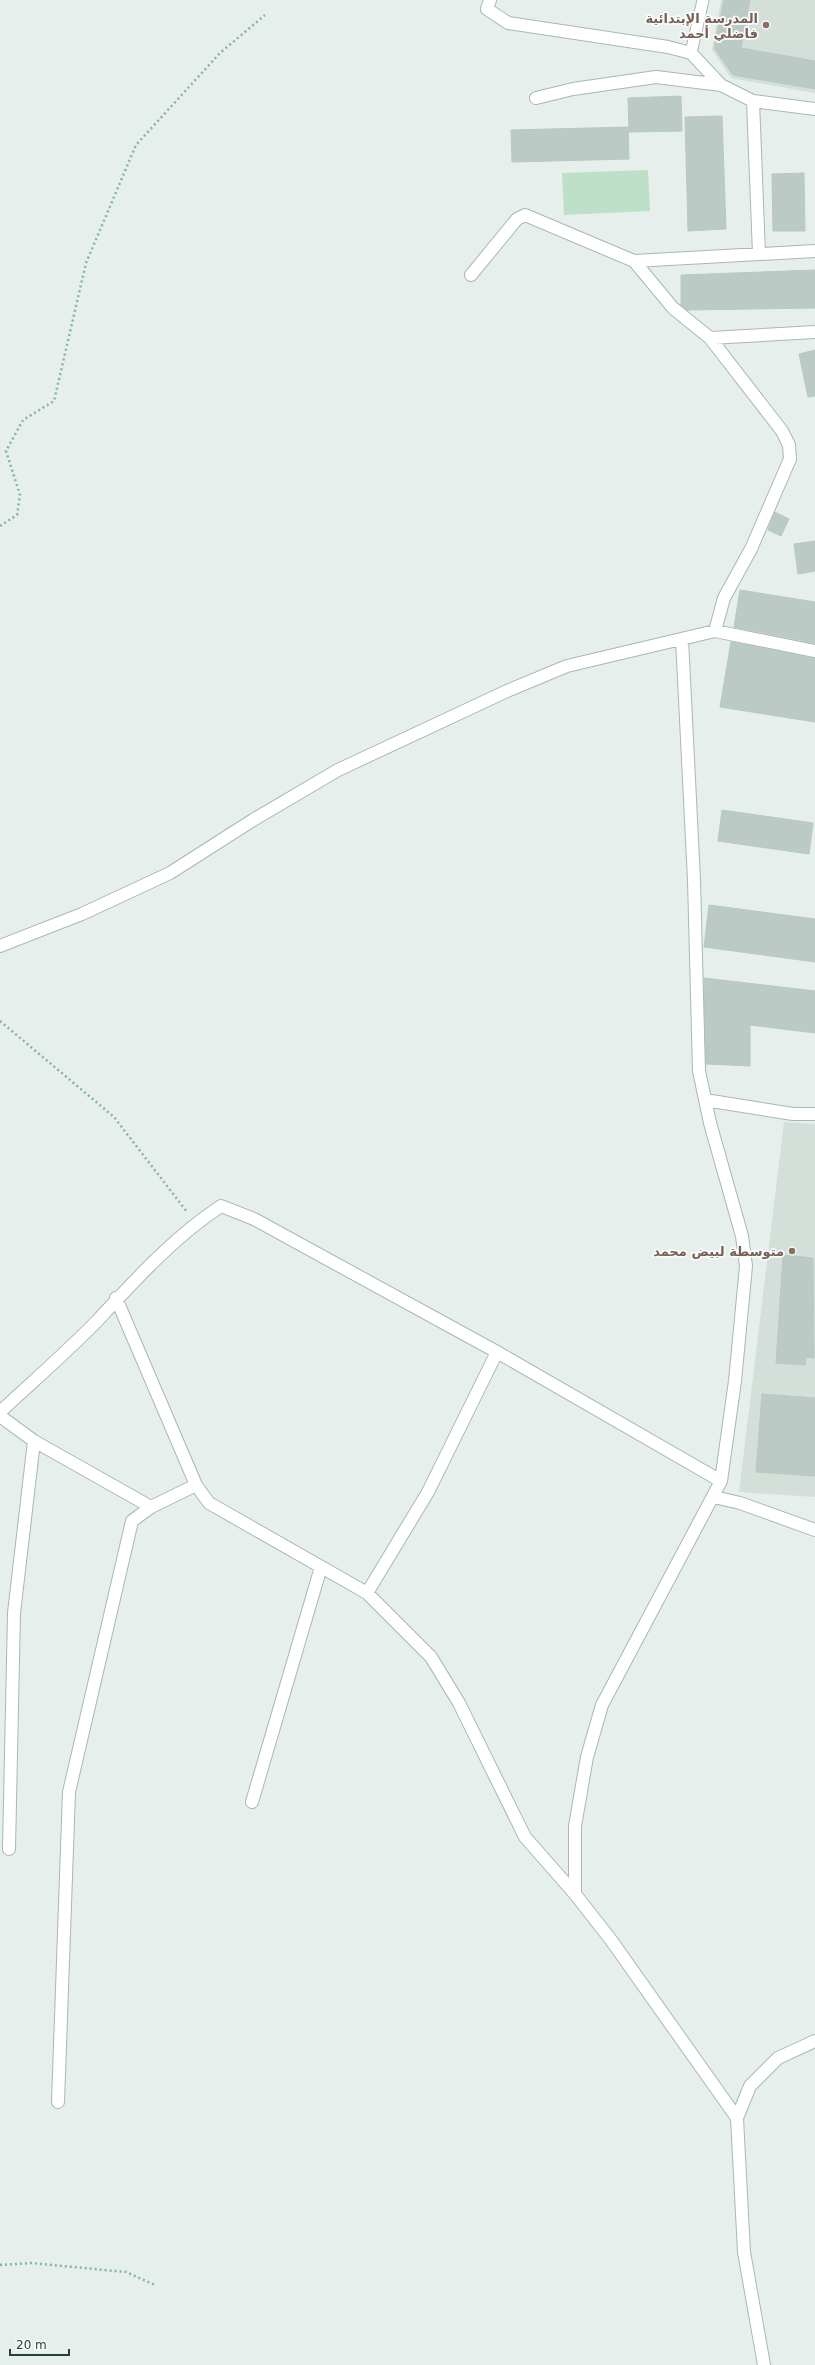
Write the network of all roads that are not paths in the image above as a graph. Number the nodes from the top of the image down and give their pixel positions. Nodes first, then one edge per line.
1 (490, 0) edge
2 (703, 0) edge
3 (692, 52) junction
4 (721, 85) junction
5 (536, 98) dead end
6 (753, 101) junction
7 (815, 109) edge
8 (815, 251) edge
9 (758, 254) junction
10 (634, 261) junction
11 (471, 275) dead end
12 (815, 332) edge
13 (710, 338) junction
14 (715, 631) junction
15 (682, 639) junction
16 (815, 651) edge
17 (0, 946) edge
18 (705, 1100) junction
19 (815, 1114) edge
20 (116, 1298) junction
21 (497, 1352) junction
22 (0, 1412) edge
23 (0, 1416) edge
24 (34, 1441) junction
25 (721, 1481) junction
26 (196, 1485) junction
27 (714, 1497) junction
28 (151, 1507) junction
29 (815, 1530) edge
30 (321, 1567) junction
31 (366, 1593) junction
32 (252, 1802) dead end
33 (9, 1849) dead end
34 (575, 1894) junction
35 (815, 2041) edge
36 (58, 2102) dead end
37 (737, 2118) junction
38 (764, 2365) edge

1 - 3 street
2 - 3 lane
3 - 4 street
4 - 5 street
4 - 6 street
6 - 7 street
6 - 9 street
8 - 9 street
9 - 10 street
10 - 11 street
10 - 13 street
12 - 13 street
13 - 14 street
14 - 15 street
14 - 16 street
15 - 17 street
15 - 18 street
18 - 19 street
18 - 25 street
20 - 21 street
20 - 22 street
20 - 26 street
21 - 25 street
21 - 31 street
23 - 24 street
24 - 28 street
24 - 33 street
25 - 27 street
26 - 28 street
26 - 30 street
27 - 29 street
27 - 34 street
28 - 36 street
30 - 31 street
30 - 32 street
31 - 34 street
34 - 37 street
35 - 37 street
37 - 38 street

